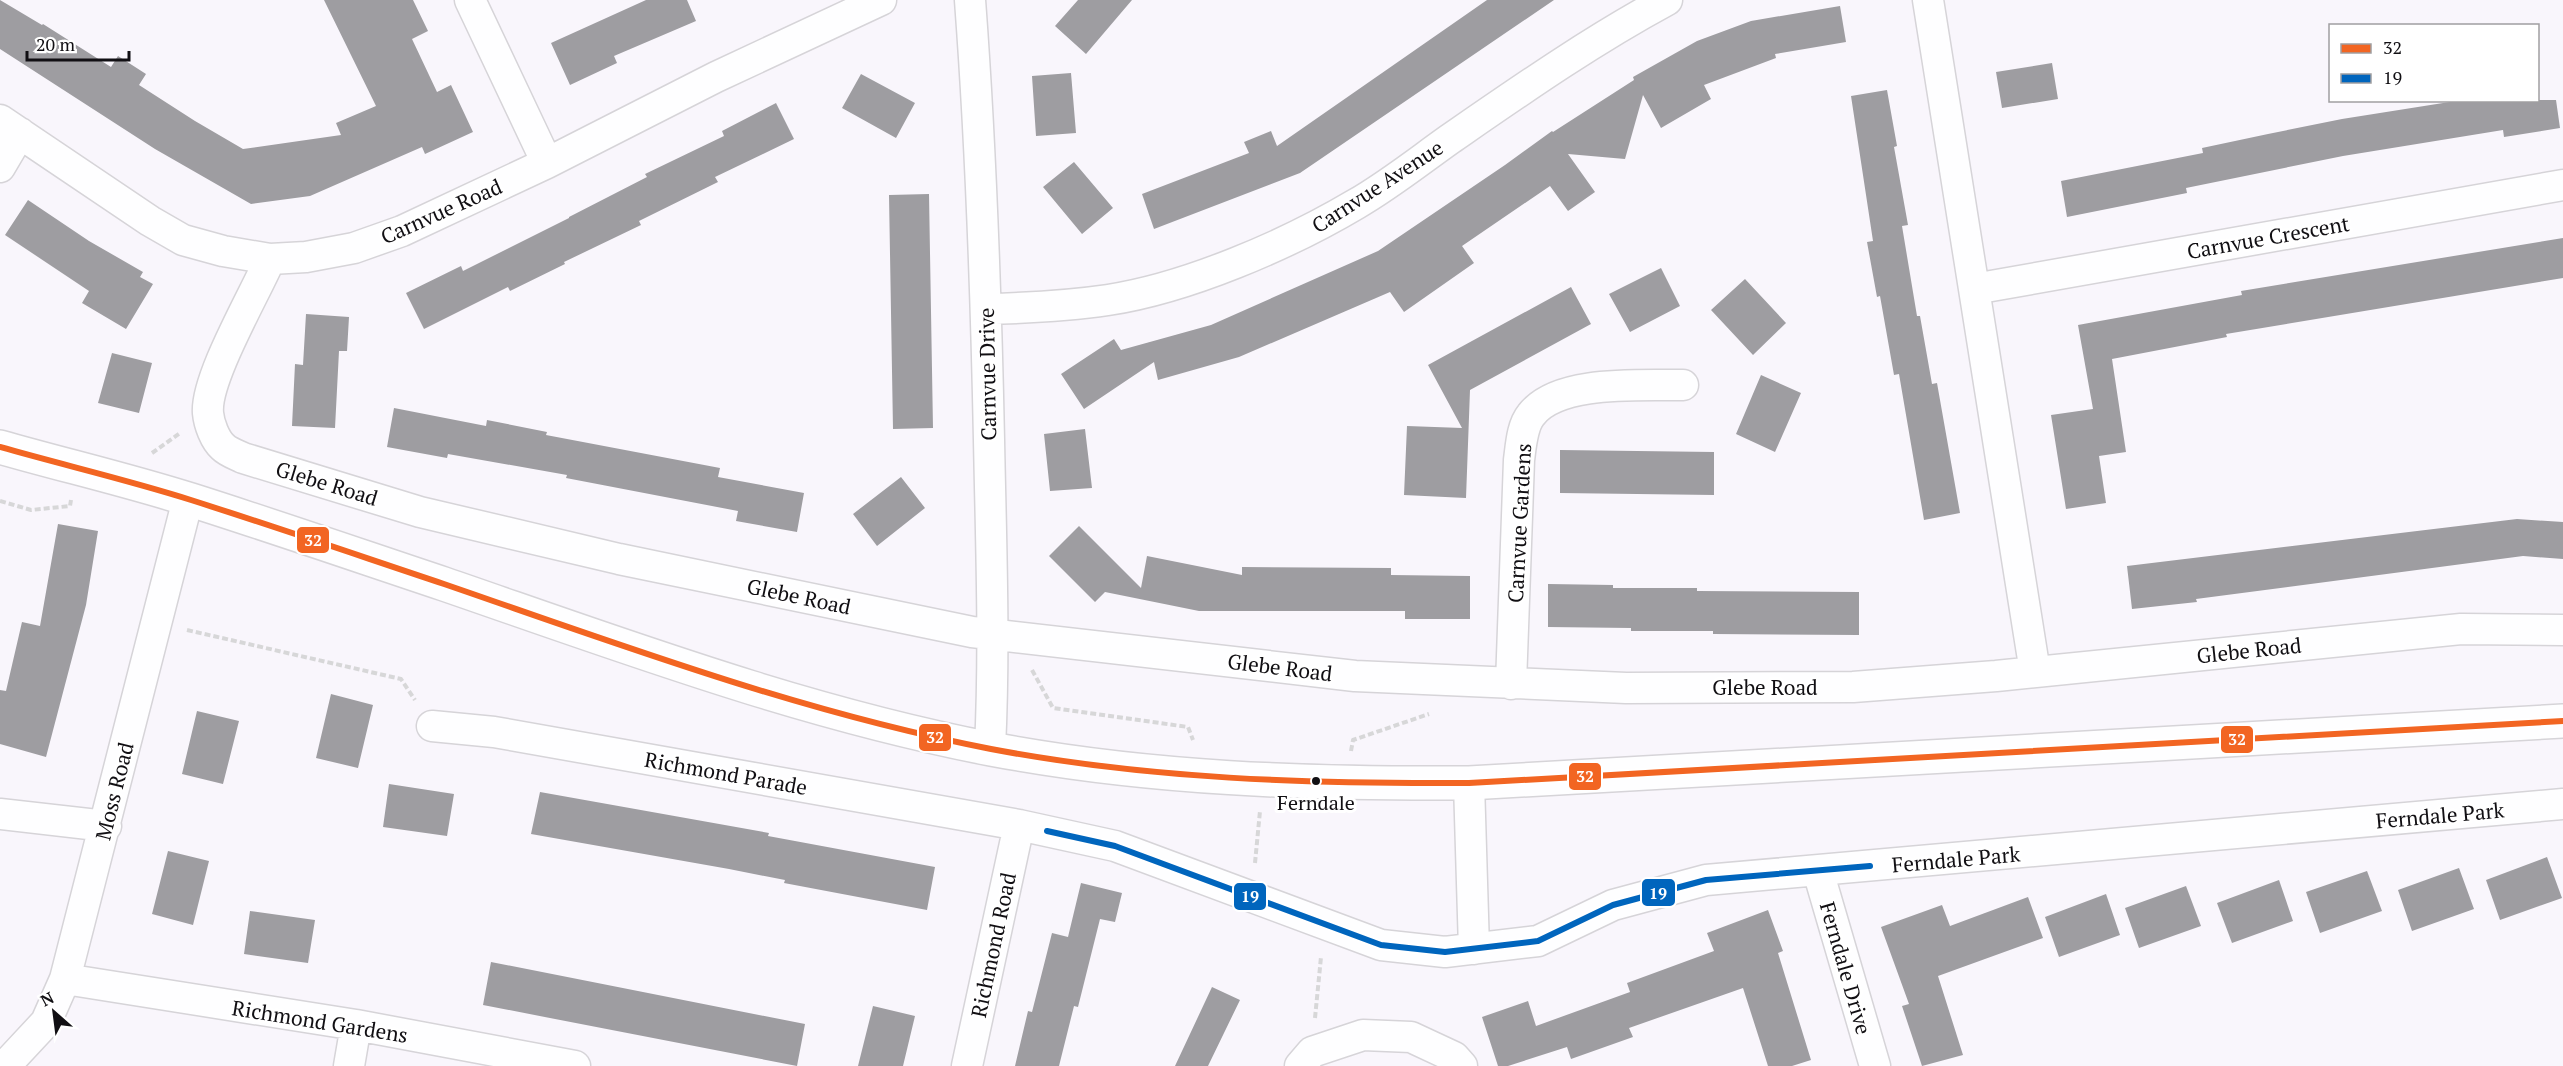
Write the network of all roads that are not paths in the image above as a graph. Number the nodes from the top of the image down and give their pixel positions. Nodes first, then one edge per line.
1 (470, 0) edge
2 (881, 0) edge
3 (970, 0) edge
4 (1667, 0) edge
5 (1928, 0) edge
6 (10, 127) edge
7 (547, 163) junction
8 (0, 167) edge
9 (2563, 185) edge
10 (270, 259) junction
11 (1974, 289) junction
12 (986, 309) junction
13 (1683, 385) dead end
14 (0, 447) edge
15 (188, 499) junction
16 (2563, 630) edge
17 (992, 635) junction
18 (2035, 672) junction
19 (1510, 684) junction
20 (2563, 721) edge
21 (432, 726) road end
22 (990, 748) junction
23 (1469, 783) junction
24 (2563, 804) edge
25 (0, 814) edge
26 (1019, 825) junction
27 (106, 826) junction
28 (1818, 871) junction
29 (1474, 949) junction
30 (65, 979) junction
31 (356, 1025) junction
32 (1306, 1059) edge
33 (5, 1066) edge
34 (349, 1066) edge
35 (575, 1066) edge
36 (967, 1066) edge
37 (1462, 1066) edge
38 (1875, 1066) edge

1 - 7 street
2 - 7 street, Carnvue Road
3 - 12 street, Carnvue Drive
4 - 12 street, Carnvue Avenue
5 - 11 street
6 - 8 street
6 - 10 street, Carnvue Road
7 - 10 street, Carnvue Road
9 - 11 street, Carnvue Crescent
10 - 17 street, Glebe Road
11 - 18 street
12 - 17 street, Carnvue Drive
13 - 19 street, Carnvue Gardens
14 - 15 street
15 - 22 street
15 - 27 street, Moss Road
16 - 18 street, Glebe Road
17 - 19 street, Glebe Road
17 - 22 street, Carnvue Drive
18 - 19 street, Glebe Road
20 - 23 street
21 - 26 street, Richmond Parade
22 - 23 street
23 - 29 street
24 - 28 street, Ferndale Park
25 - 27 street
26 - 29 street, Ferndale Park
26 - 36 street, Richmond Road
27 - 30 street, Moss Road
28 - 29 street, Ferndale Park
28 - 38 street, Ferndale Drive
30 - 31 street, Richmond Gardens
30 - 33 street, Moss Road
31 - 34 street
31 - 35 street, Richmond Gardens
32 - 37 street

